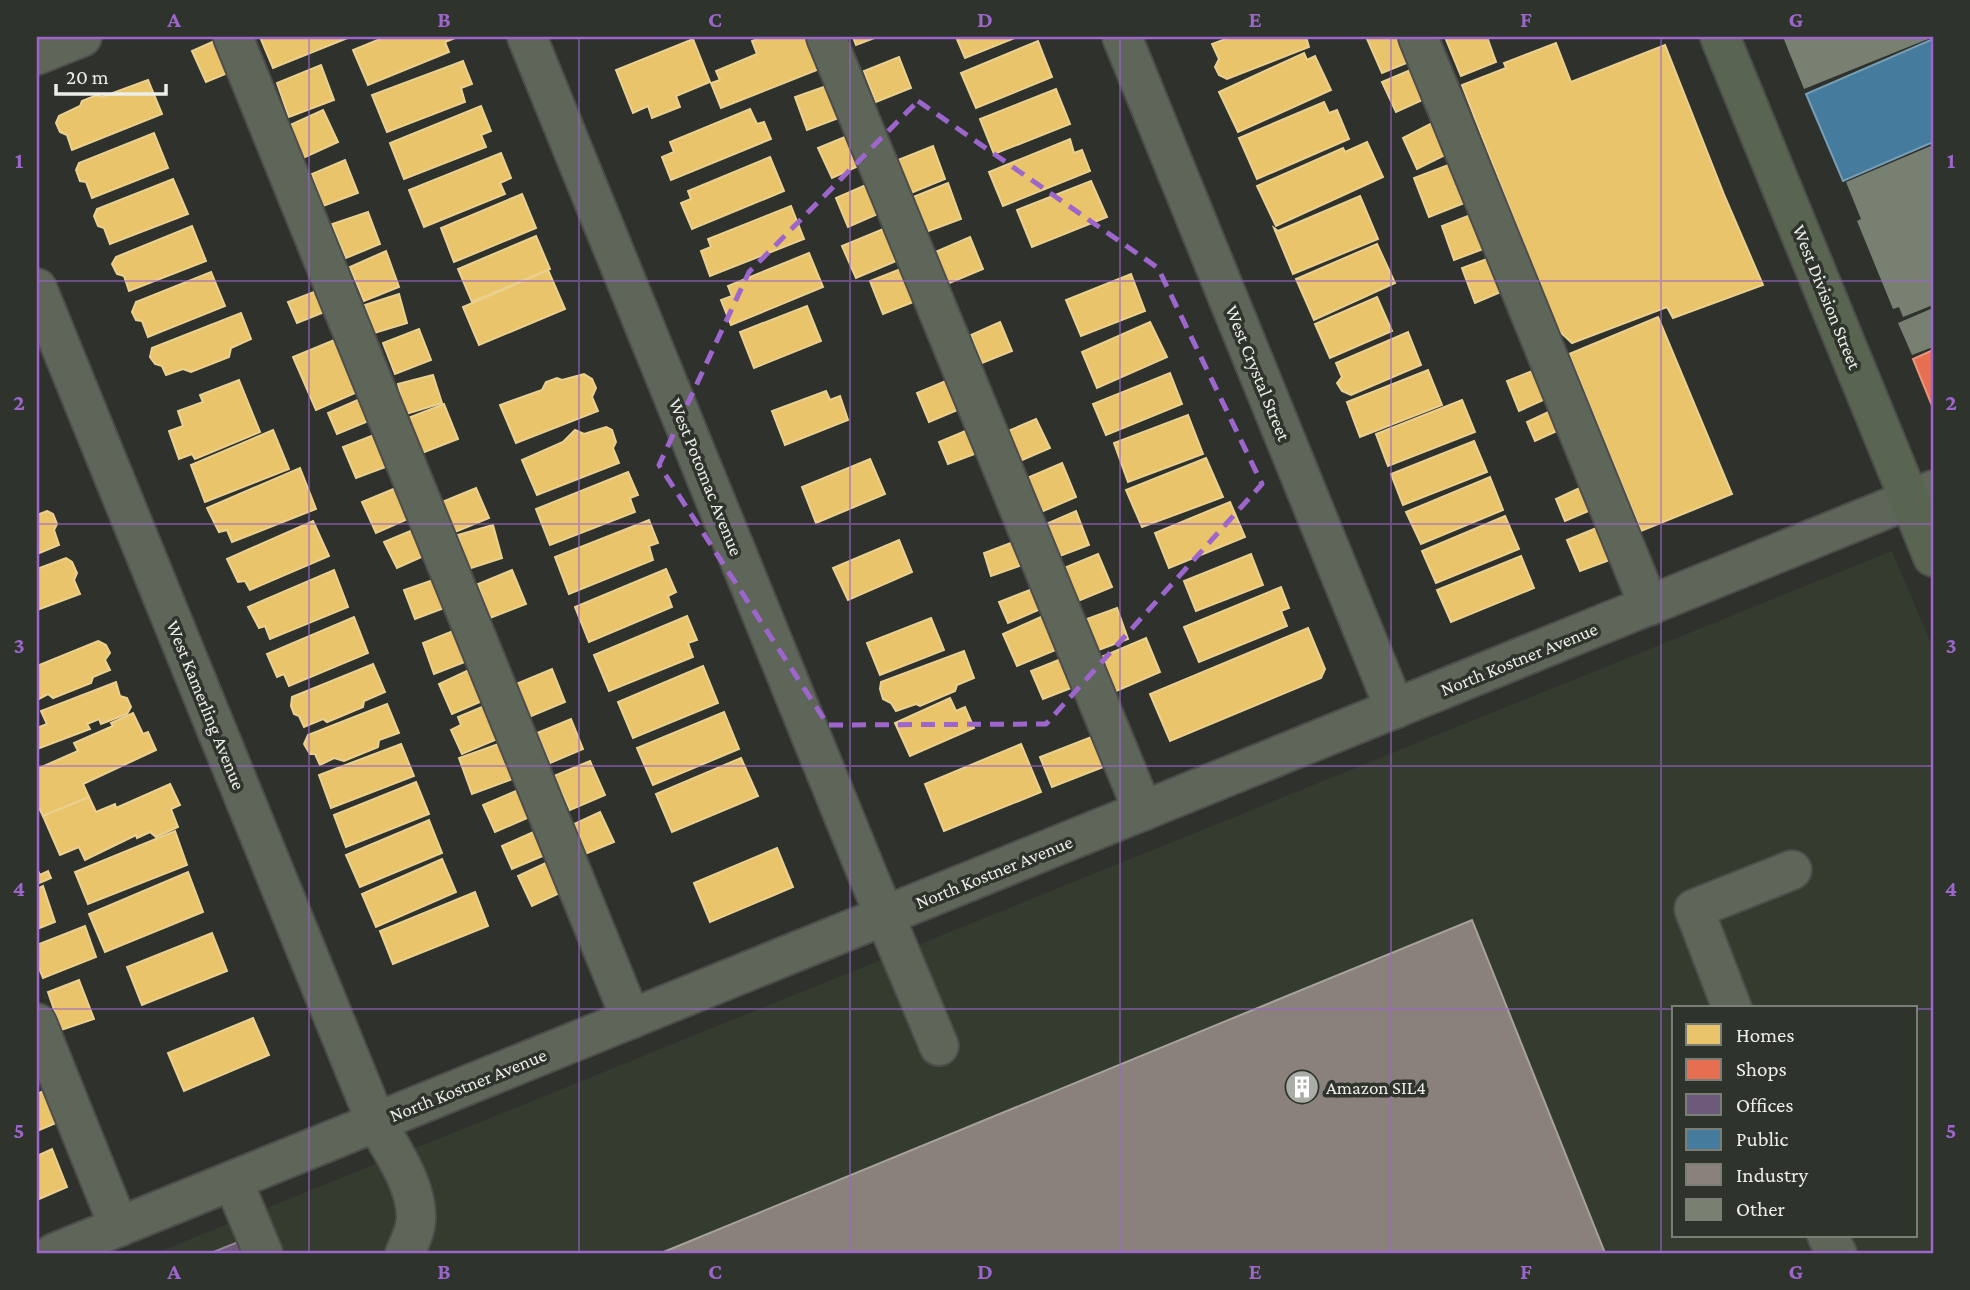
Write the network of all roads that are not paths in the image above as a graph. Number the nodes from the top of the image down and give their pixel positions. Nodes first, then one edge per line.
1 (82, 37) edge
2 (233, 37) edge
3 (527, 37) edge
4 (826, 37) edge
5 (1122, 37) edge
6 (1418, 37) edge
7 (1720, 37) edge
8 (37, 55) edge
9 (37, 288) edge
10 (1922, 495) edge
11 (1933, 557) edge
12 (1649, 606) junction
13 (1395, 709) junction
14 (1143, 811) junction
15 (1792, 870) dead end
16 (885, 916) junction
17 (1731, 1006) edge
18 (631, 1019) junction
19 (37, 1023) edge
20 (939, 1046) dead end
21 (376, 1122) junction
22 (233, 1181) junction
23 (119, 1227) junction
24 (1827, 1238) edge
25 (54, 1253) edge
26 (263, 1253) edge
27 (405, 1253) edge
28 (1837, 1253) edge

1 - 8 street
2 - 18 street
3 - 16 street, West Potomac Avenue
4 - 14 street
5 - 13 street, West Crystal Street
6 - 12 street
7 - 10 main road, West Division Street
9 - 21 street, West Kamerling Avenue
10 - 11 main road, West Division Street
10 - 12 street, North Kostner Avenue
12 - 13 street, North Kostner Avenue
13 - 14 street, North Kostner Avenue
14 - 16 street, North Kostner Avenue
15 - 17 street
16 - 18 street, North Kostner Avenue
16 - 20 street, West Potomac Avenue
18 - 21 street, North Kostner Avenue
19 - 23 street
21 - 22 street, North Kostner Avenue
21 - 27 street, West Kamerling Avenue
22 - 23 street, North Kostner Avenue
22 - 26 street
23 - 25 street, North Kostner Avenue
24 - 28 street

